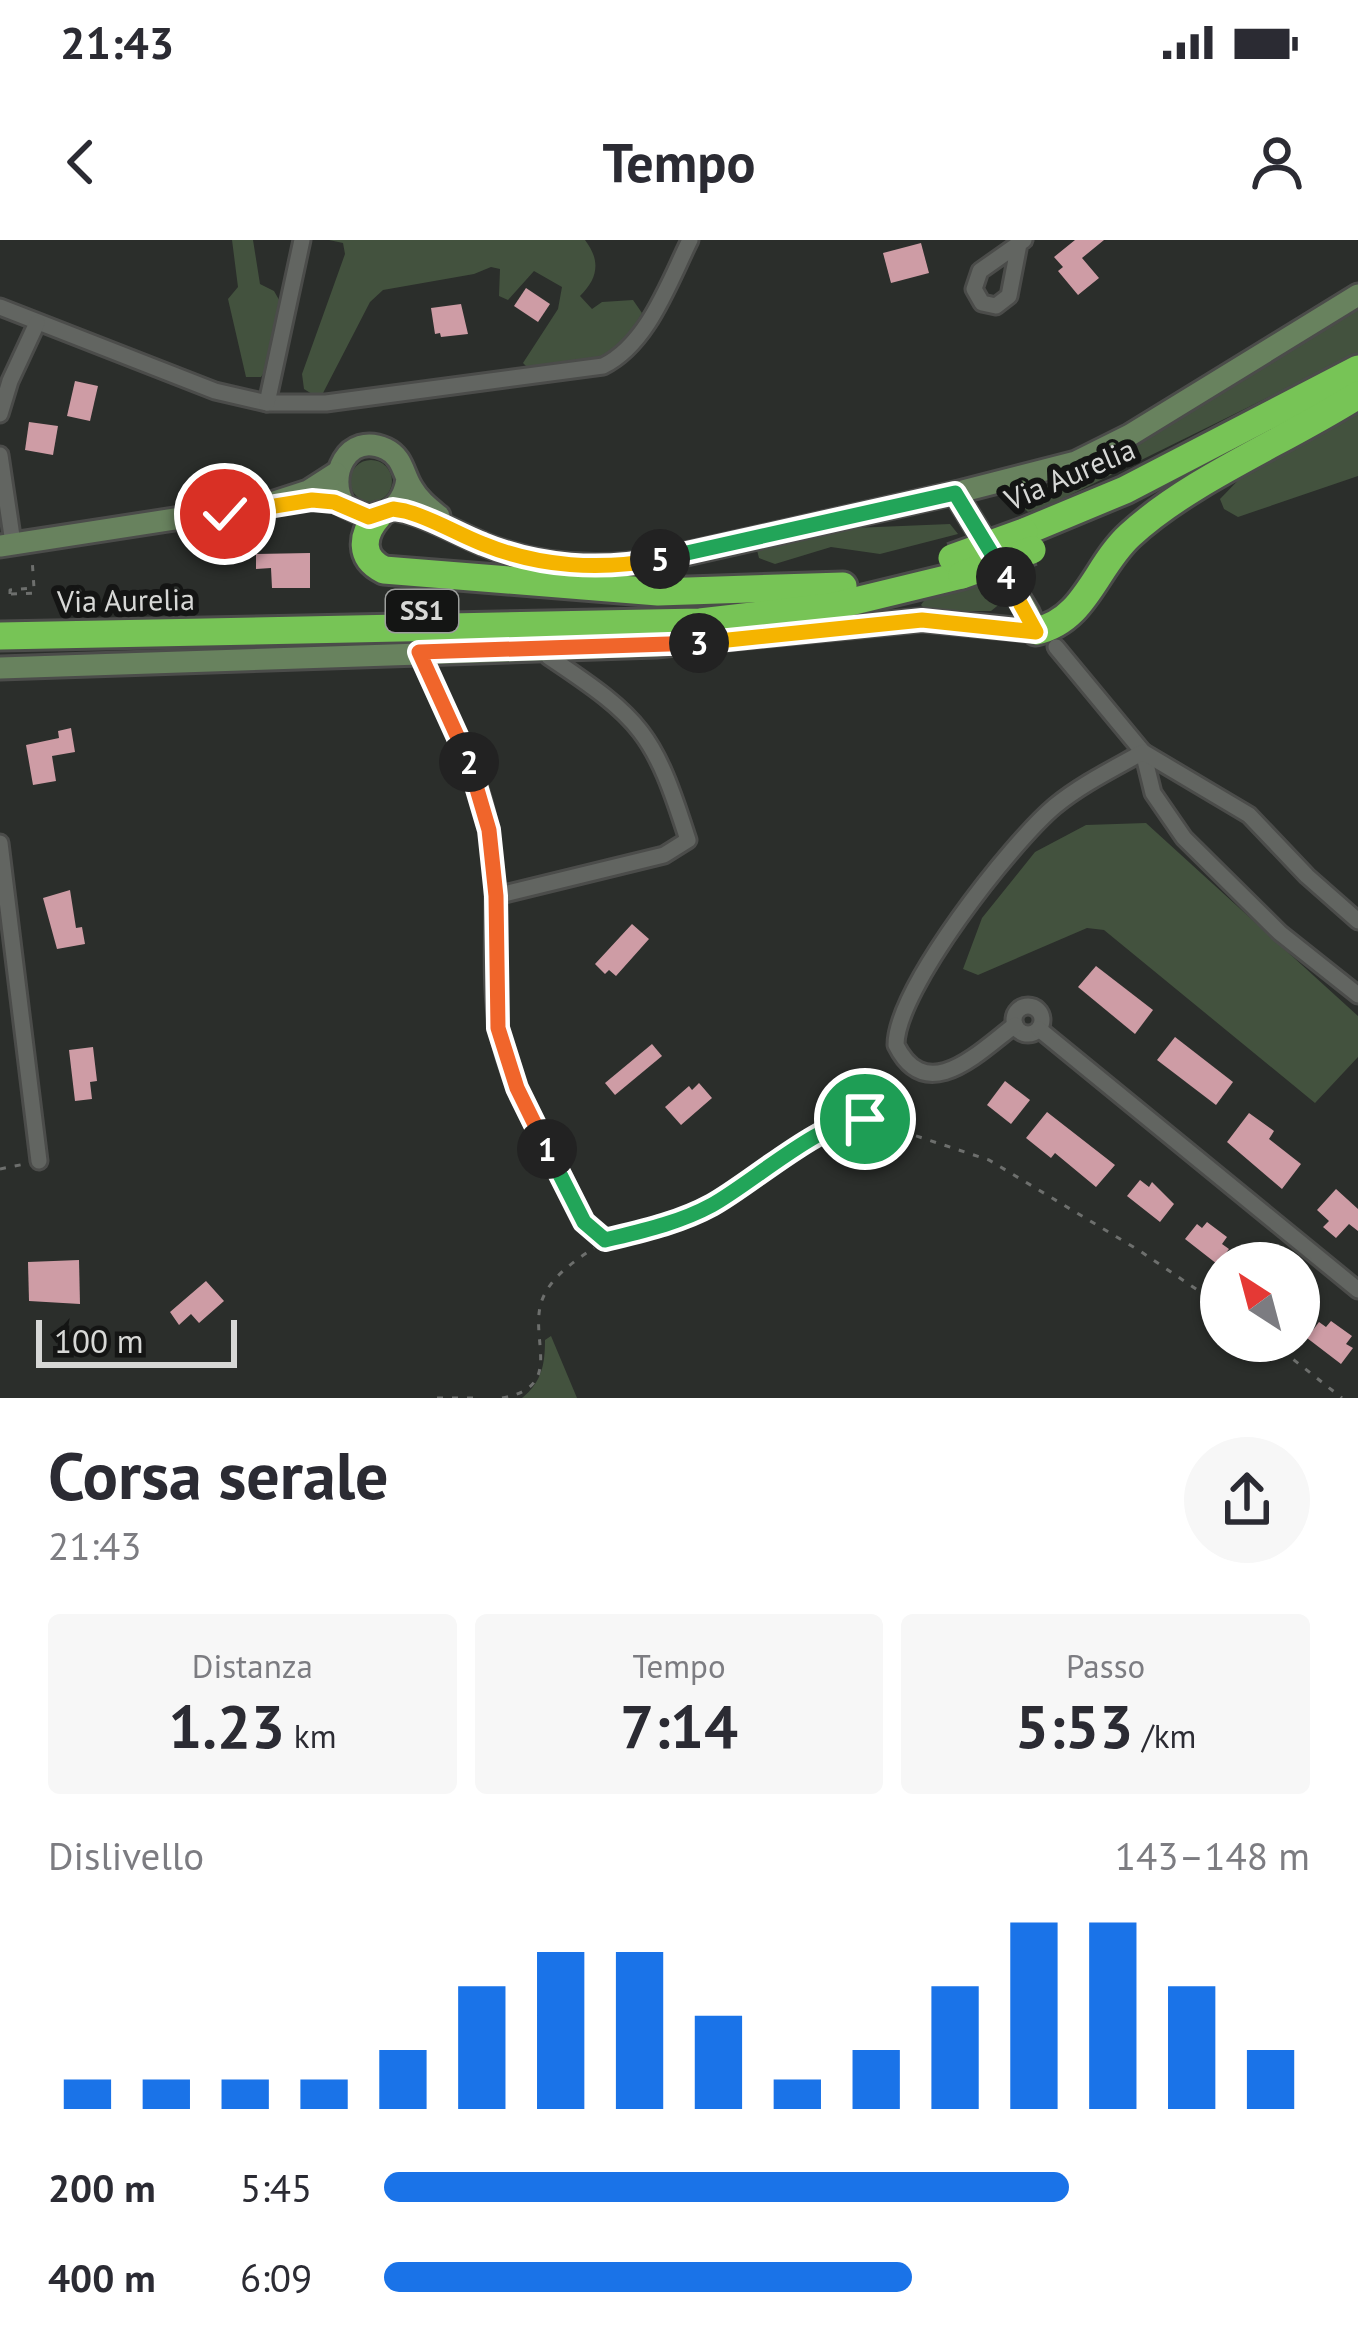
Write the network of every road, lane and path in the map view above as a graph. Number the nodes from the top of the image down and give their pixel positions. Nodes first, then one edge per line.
1 (302, 240) edge
2 (690, 240) edge
3 (1358, 296) edge
4 (0, 307) edge
5 (38, 323) junction
6 (1358, 369) edge
7 (1358, 393) edge
8 (267, 403) junction
9 (0, 414) edge
10 (0, 455) edge
11 (336, 473) junction
12 (407, 479) junction
13 (955, 493) junction
14 (276, 502) junction
15 (345, 506) junction
16 (386, 513) junction
17 (474, 540) junction
18 (1028, 541) junction
19 (14, 543) edge
20 (957, 566) junction
21 (843, 586) junction
22 (39, 593) dead end
23 (0, 618) edge
24 (0, 636) edge
25 (1046, 639) junction
26 (546, 649) junction
27 (419, 652) junction
28 (0, 668) edge
29 (1143, 752) junction
30 (0, 843) edge
31 (496, 896) junction
32 (1358, 922) edge
33 (1358, 995) edge
34 (39, 1161) joint
35 (0, 1169) edge
36 (605, 1240) junction
37 (1358, 1290) edge
38 (1200, 1291) edge
39 (1297, 1362) edge
40 (437, 1398) edge
41 (479, 1398) edge
42 (502, 1398) edge
43 (1342, 1398) edge

1 - 8 street
2 - 8 street
3 - 13 street
4 - 5 street
5 - 8 street
5 - 9 street
6 - 18 highway, Via Aurelia / SS1
7 - 18 highway, Via Aurelia / SS1
7 - 25 highway
10 - 19 street
11 - 12 street
11 - 14 street
11 - 15 street
12 - 16 street
12 - 17 street
13 - 17 street
13 - 25 street
14 - 15 street
14 - 19 street
15 - 16 street
16 - 17 street
16 - 21 highway
18 - 20 highway, Via Aurelia / SS1, bridge
19 - 22 path
20 - 21 highway, Via Aurelia / SS1
20 - 24 highway, Via Aurelia / SS1
21 - 23 highway, Via Aurelia / SS1
25 - 26 street
25 - 29 street
26 - 27 street
26 - 31 street
27 - 28 street
27 - 31 street
29 - 32 street
29 - 33 street
29 - 37 street
30 - 34 street
31 - 36 street
34 - 35 path
36 - 38 path
36 - 42 path
39 - 43 path
40 - 41 path

